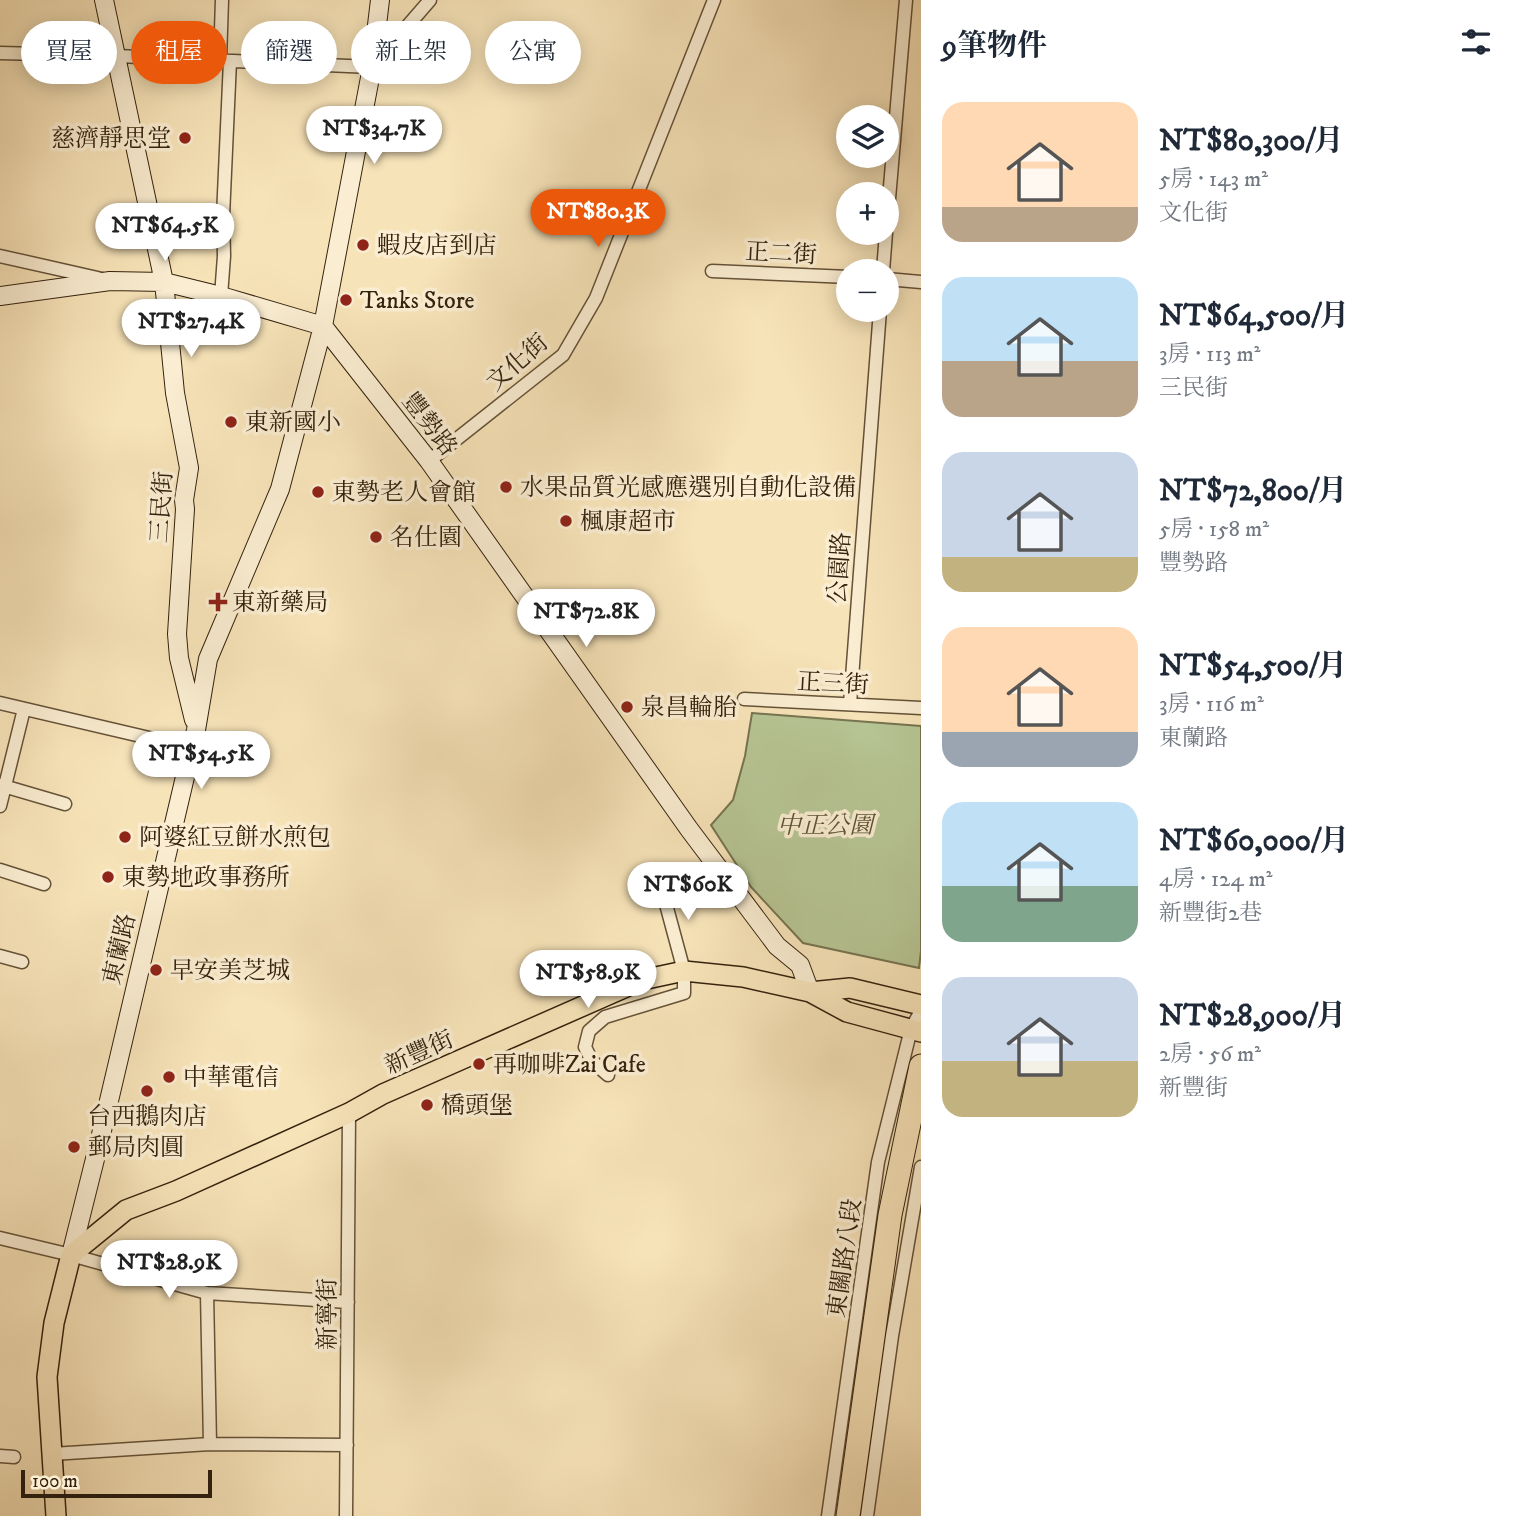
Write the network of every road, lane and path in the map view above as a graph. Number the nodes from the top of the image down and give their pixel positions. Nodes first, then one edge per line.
1 (104, 0) edge
2 (222, 0) edge
3 (380, 0) edge
4 (430, 0) edge
5 (715, 0) edge
6 (906, 0) edge
7 (109, 21) edge
8 (223, 21) edge
9 (377, 21) edge
10 (412, 21) edge
11 (0, 53) edge
12 (21, 54) edge
13 (117, 56) joint
14 (131, 57) edge
15 (227, 60) edge
16 (351, 66) edge
17 (225, 84) edge
18 (369, 84) edge
19 (890, 182) edge
20 (0, 256) edge
21 (712, 271) dead end
22 (836, 276) edge
23 (899, 280) edge
24 (110, 281) junction
25 (164, 282) junction
26 (921, 282) edge
27 (0, 296) edge
28 (221, 296) junction
29 (879, 322) edge
30 (323, 326) junction
31 (429, 461) junction
32 (744, 699) dead end
33 (0, 703) edge
34 (850, 704) junction
35 (921, 708) edge
36 (24, 709) junction
37 (196, 730) junction
38 (192, 748) junction
39 (3, 785) edge
40 (65, 804) dead end
41 (0, 806) edge
42 (0, 870) edge
43 (660, 882) dead end
44 (44, 884) dead end
45 (0, 956) edge
46 (22, 962) dead end
47 (684, 971) junction
48 (810, 992) junction
49 (921, 1008) edge
50 (916, 1031) edge
51 (921, 1066) edge
52 (608, 1075) dead end
53 (349, 1113) junction
54 (921, 1167) edge
55 (0, 1238) edge
56 (71, 1255) junction
57 (207, 1293) junction
58 (348, 1302) junction
59 (210, 1444) junction
60 (347, 1445) junction
61 (52, 1454) junction
62 (55, 1516) edge
63 (346, 1516) edge
64 (828, 1516) edge
65 (848, 1516) edge
66 (867, 1516) edge

1 - 7 street, 三民街
2 - 8 street
3 - 9 street
4 - 10 street
5 - 31 street, 文化街
6 - 19 street
11 - 12 street
13 - 14 street
13 - 25 street, 三民街
15 - 16 street
17 - 28 street
18 - 30 street
20 - 24 street
21 - 22 street, 正二街
23 - 26 street
24 - 25 street
24 - 27 street
25 - 28 street
25 - 37 street, 三民街
28 - 30 street
29 - 34 street, 公園路
30 - 31 street, 豐勢路
30 - 37 street, 東蘭路
31 - 48 street, 豐勢路
32 - 34 street, 正三街
33 - 36 street
34 - 35 street, 正三街
36 - 38 street
36 - 39 street
37 - 38 street, 東蘭路
38 - 56 street, 東蘭路
39 - 40 street
39 - 41 street
42 - 44 street
43 - 47 street
45 - 46 street
47 - 48 main road, 新豐街
47 - 52 street
47 - 53 main road, 新豐街
48 - 49 main road
48 - 50 main road
49 - 50 street, 東關路八段
50 - 64 street, 東關路八段
51 - 65 highway
53 - 56 main road, 新豐街
53 - 58 street, 新寧街
54 - 66 street
55 - 56 street
56 - 57 street
56 - 61 main road, 東蘭路
57 - 58 street
57 - 59 street
58 - 60 street, 新寧街
59 - 60 street
59 - 61 street
60 - 63 street, 新寧街
61 - 62 main road, 東蘭路

